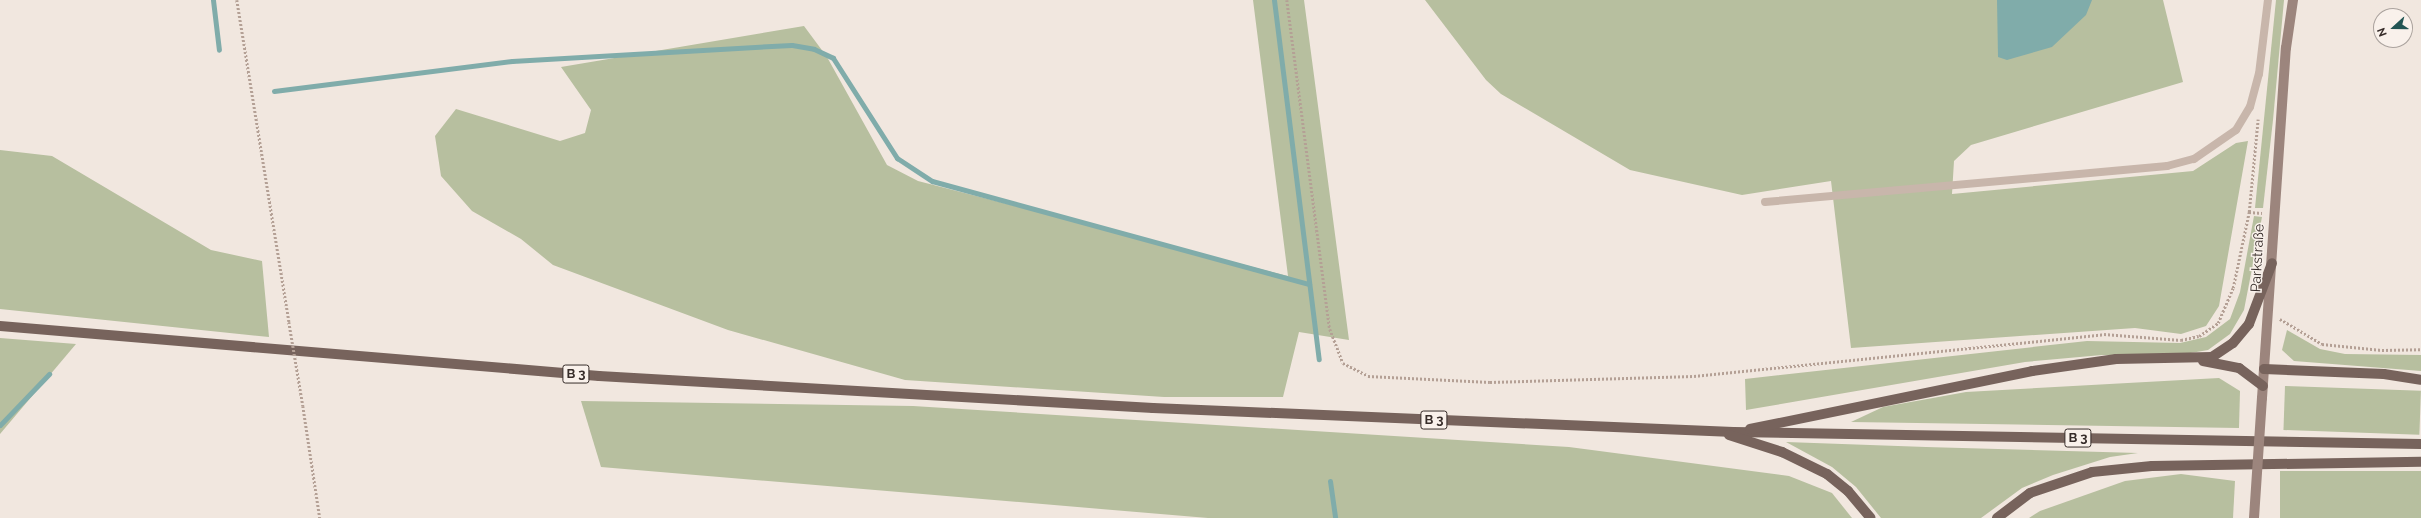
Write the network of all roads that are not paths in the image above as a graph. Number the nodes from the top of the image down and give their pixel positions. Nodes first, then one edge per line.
1 (2268, 0) edge
2 (2293, 0) edge
3 (1765, 202) dead end
4 (2272, 263) junction
5 (0, 326) edge
6 (2184, 360) junction
7 (2264, 369) junction
8 (2421, 380) edge
9 (2263, 386) junction
10 (1716, 431) junction
11 (1734, 432) junction
12 (2421, 444) edge
13 (2421, 462) edge
14 (1871, 518) edge
15 (1997, 518) edge
16 (2254, 518) edge

1 - 3 lane
2 - 4 street, Parkstraße
4 - 6 main road
4 - 7 street, Parkstraße
5 - 10 main road, B 3
6 - 9 main road
6 - 11 main road
7 - 8 main road
7 - 9 street, Parkstraße
9 - 16 street, Parkstraße, bridge
10 - 11 main road, B 3
10 - 14 main road
11 - 12 main road, B 3
13 - 15 main road

